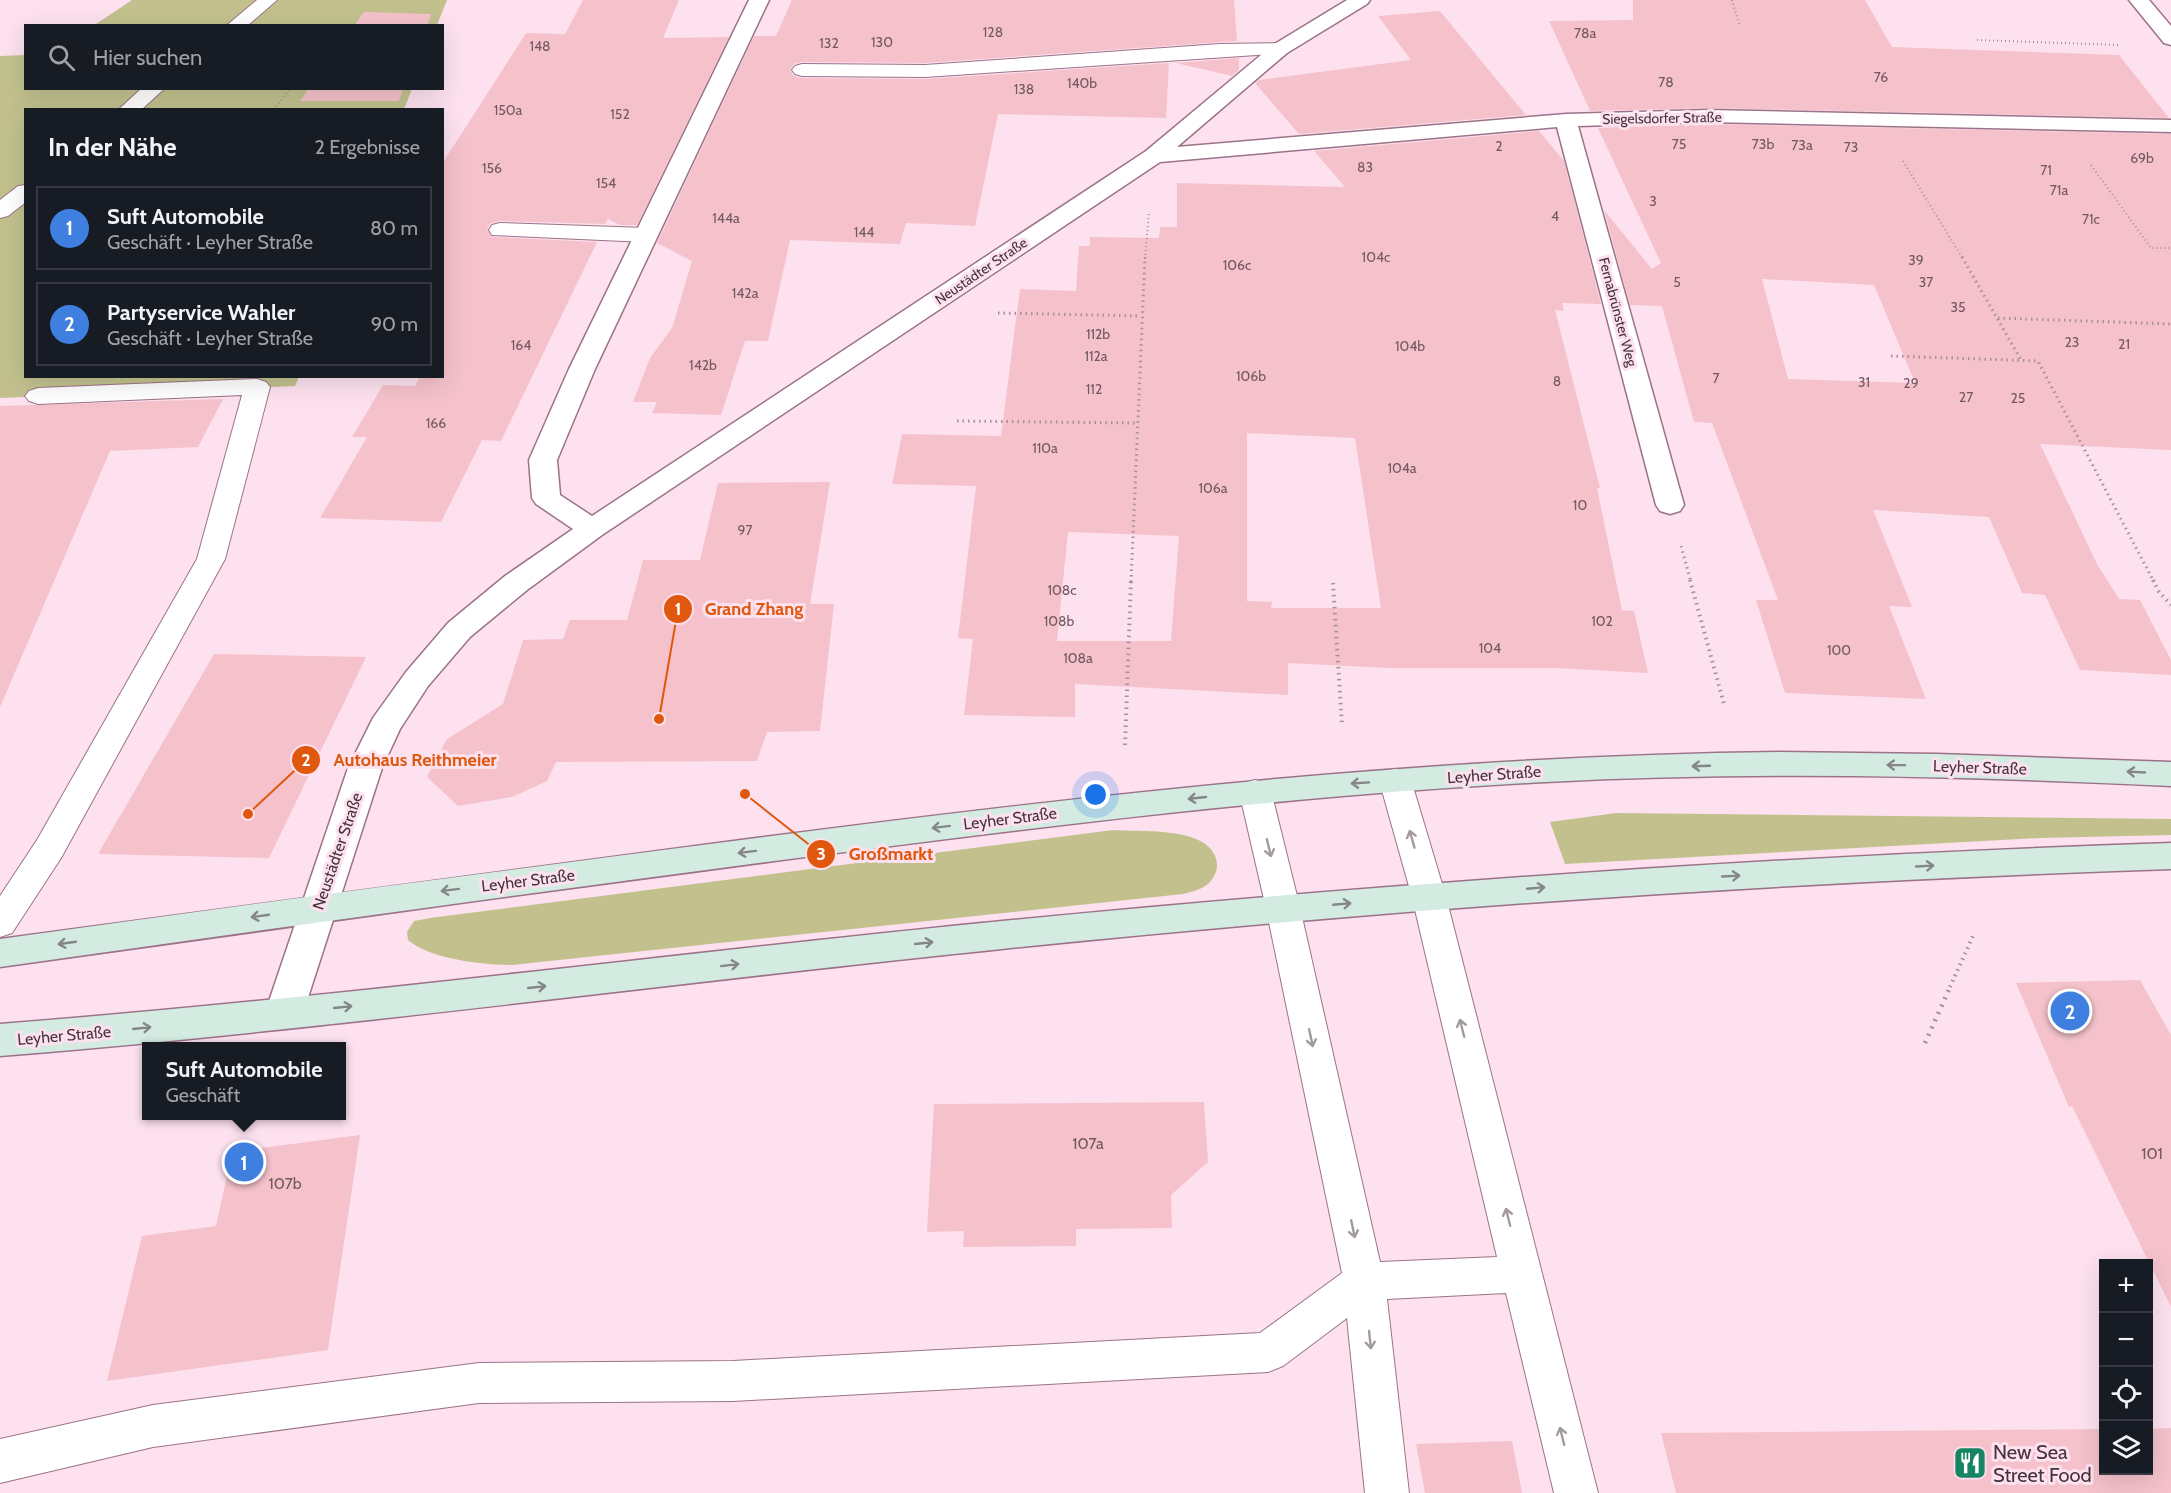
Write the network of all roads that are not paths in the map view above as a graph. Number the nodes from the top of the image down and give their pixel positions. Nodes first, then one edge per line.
1 (268, 0) edge
2 (759, 0) edge
3 (1360, 0) edge
4 (2139, 0) edge
5 (238, 24) edge
6 (2171, 39) edge
7 (1280, 49) junction
8 (802, 70) dead end
9 (153, 90) edge
10 (131, 108) edge
11 (1566, 120) junction
12 (2171, 126) edge
13 (1154, 156) junction
14 (24, 193) edge
15 (0, 211) edge
16 (501, 230) dead end
17 (646, 236) junction
18 (38, 396) dead end
19 (1670, 505) road end
20 (592, 529) junction
21 (2171, 774) edge
22 (1395, 780) junction
23 (1255, 791) junction
24 (2171, 856) edge
25 (1429, 897) junction
26 (318, 908) junction
27 (1283, 908) junction
28 (0, 924) edge
29 (0, 953) edge
30 (284, 1013) junction
31 (0, 1040) edge
32 (1522, 1274) junction
33 (1364, 1281) junction
34 (0, 1461) edge
35 (1387, 1493) edge
36 (1576, 1493) edge

1 - 5 lane
2 - 17 street
3 - 7 street, Neustädter Straße
4 - 6 street
7 - 8 lane
7 - 13 street, Neustädter Straße
9 - 10 lane
11 - 12 street, Siegelsdorfer Straße
11 - 13 street, Siegelsdorfer Straße
11 - 19 street, Fernabrünster Weg
13 - 20 street, Neustädter Straße
14 - 15 lane
16 - 17 lane
17 - 20 street
18 - 28 lane
20 - 26 street, Neustädter Straße
21 -> 22 main road, Leyher Straße
22 -> 23 main road, Leyher Straße
25 -> 22 lane
23 -> 26 main road, Leyher Straße
23 -> 27 lane
25 -> 24 main road, Leyher Straße
27 -> 25 main road, Leyher Straße
32 -> 25 lane
26 -> 29 main road, Leyher Straße
26 - 30 street, Neustädter Straße
30 -> 27 main road, Leyher Straße
27 -> 33 lane
31 -> 30 main road, Leyher Straße
32 - 33 lane
36 -> 32 lane
33 - 34 lane
33 -> 35 lane

